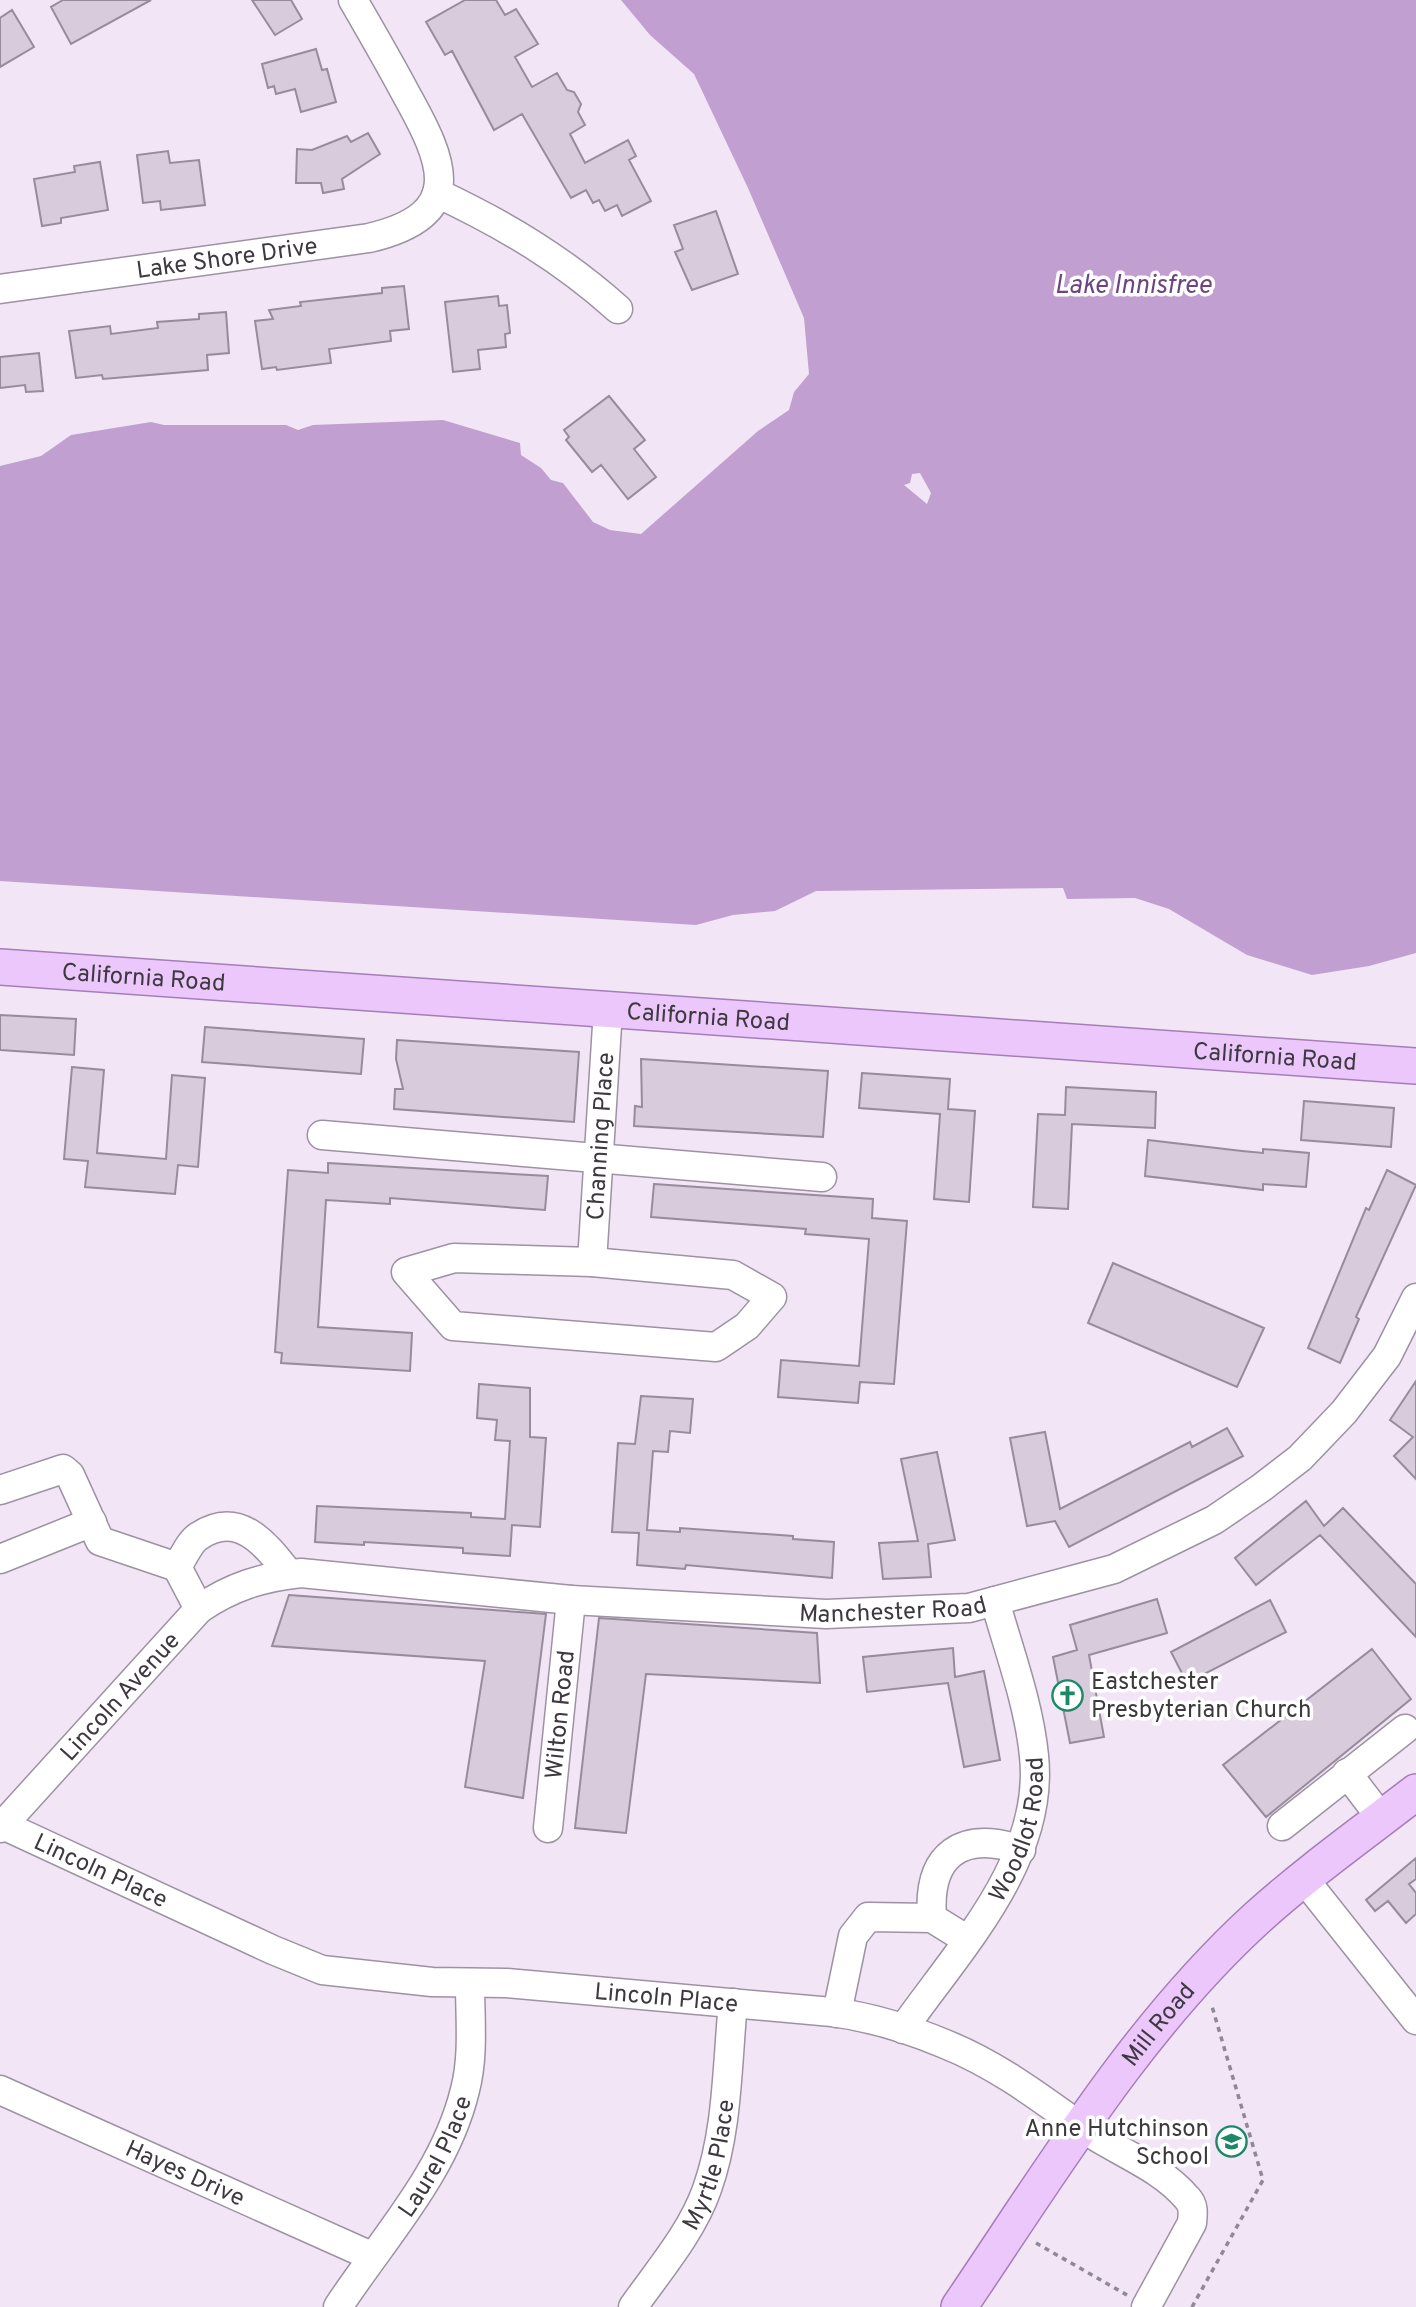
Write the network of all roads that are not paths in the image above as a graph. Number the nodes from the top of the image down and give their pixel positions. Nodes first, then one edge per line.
1 (353, 0) edge
2 (437, 193) junction
3 (0, 289) edge
4 (618, 309) dead end
5 (0, 967) edge
6 (608, 1010) junction
7 (1416, 1066) edge
8 (322, 1135) dead end
9 (598, 1160) junction
10 (822, 1177) dead end
11 (592, 1262) junction
12 (1416, 1298) edge
13 (0, 1490) edge
14 (92, 1522) junction
15 (0, 1559) edge
16 (177, 1567) junction
17 (289, 1574) junction
18 (253, 1582) joint
19 (571, 1600) junction
20 (995, 1601) junction
21 (199, 1609) junction
22 (1405, 1729) dead end
23 (1347, 1773) junction
24 (1416, 1792) edge
25 (1382, 1819) junction
26 (1282, 1826) dead end
27 (2, 1827) edge
28 (548, 1828) dead end
29 (1021, 1850) junction
30 (1304, 1880) junction
31 (932, 1918) junction
32 (966, 1939) junction
33 (470, 1983) junction
34 (733, 2003) junction
35 (837, 2013) junction
36 (1416, 2020) edge
37 (903, 2029) junction
38 (0, 2090) edge
39 (1082, 2128) junction
40 (371, 2256) junction
41 (961, 2306) edge
42 (338, 2307) edge
43 (633, 2307) edge
44 (1146, 2307) edge

1 - 2 street
2 - 3 street, Lake Shore Drive
2 - 4 street
5 - 6 main road, California Road
6 - 7 main road, California Road
6 - 9 street, Channing Place
8 - 9 street
9 - 10 street
9 - 11 street, Channing Place
11 - 11 street
12 - 20 street, Manchester Road
13 - 14 street
14 - 15 street
14 - 16 street
16 - 17 street
16 - 21 street
17 - 18 street, Manchester Road
17 - 19 street, Manchester Road
18 - 21 street, Lincoln Avenue
19 - 20 street, Manchester Road
19 - 28 street, Wilton Road
20 - 29 street, Woodlot Road
21 - 27 street, Lincoln Avenue
22 - 23 street
23 - 25 street
23 - 26 street
24 - 25 main road, Mill Road
25 - 30 main road, Mill Road
27 - 33 street, Lincoln Place
29 - 31 street
29 - 32 street, Woodlot Road
30 - 36 street
30 - 39 main road, Mill Road
31 - 32 street
31 - 35 street
32 - 37 street, Woodlot Road
33 - 34 street, Lincoln Place
33 - 40 street, Laurel Place
34 - 35 street, Lincoln Place
34 - 43 street, Myrtle Place
35 - 37 street, Lincoln Place
37 - 39 street, Lincoln Place
38 - 40 street, Hayes Drive
39 - 41 main road, Mill Road
39 - 44 street, Lincoln Place
40 - 42 street, Laurel Place

